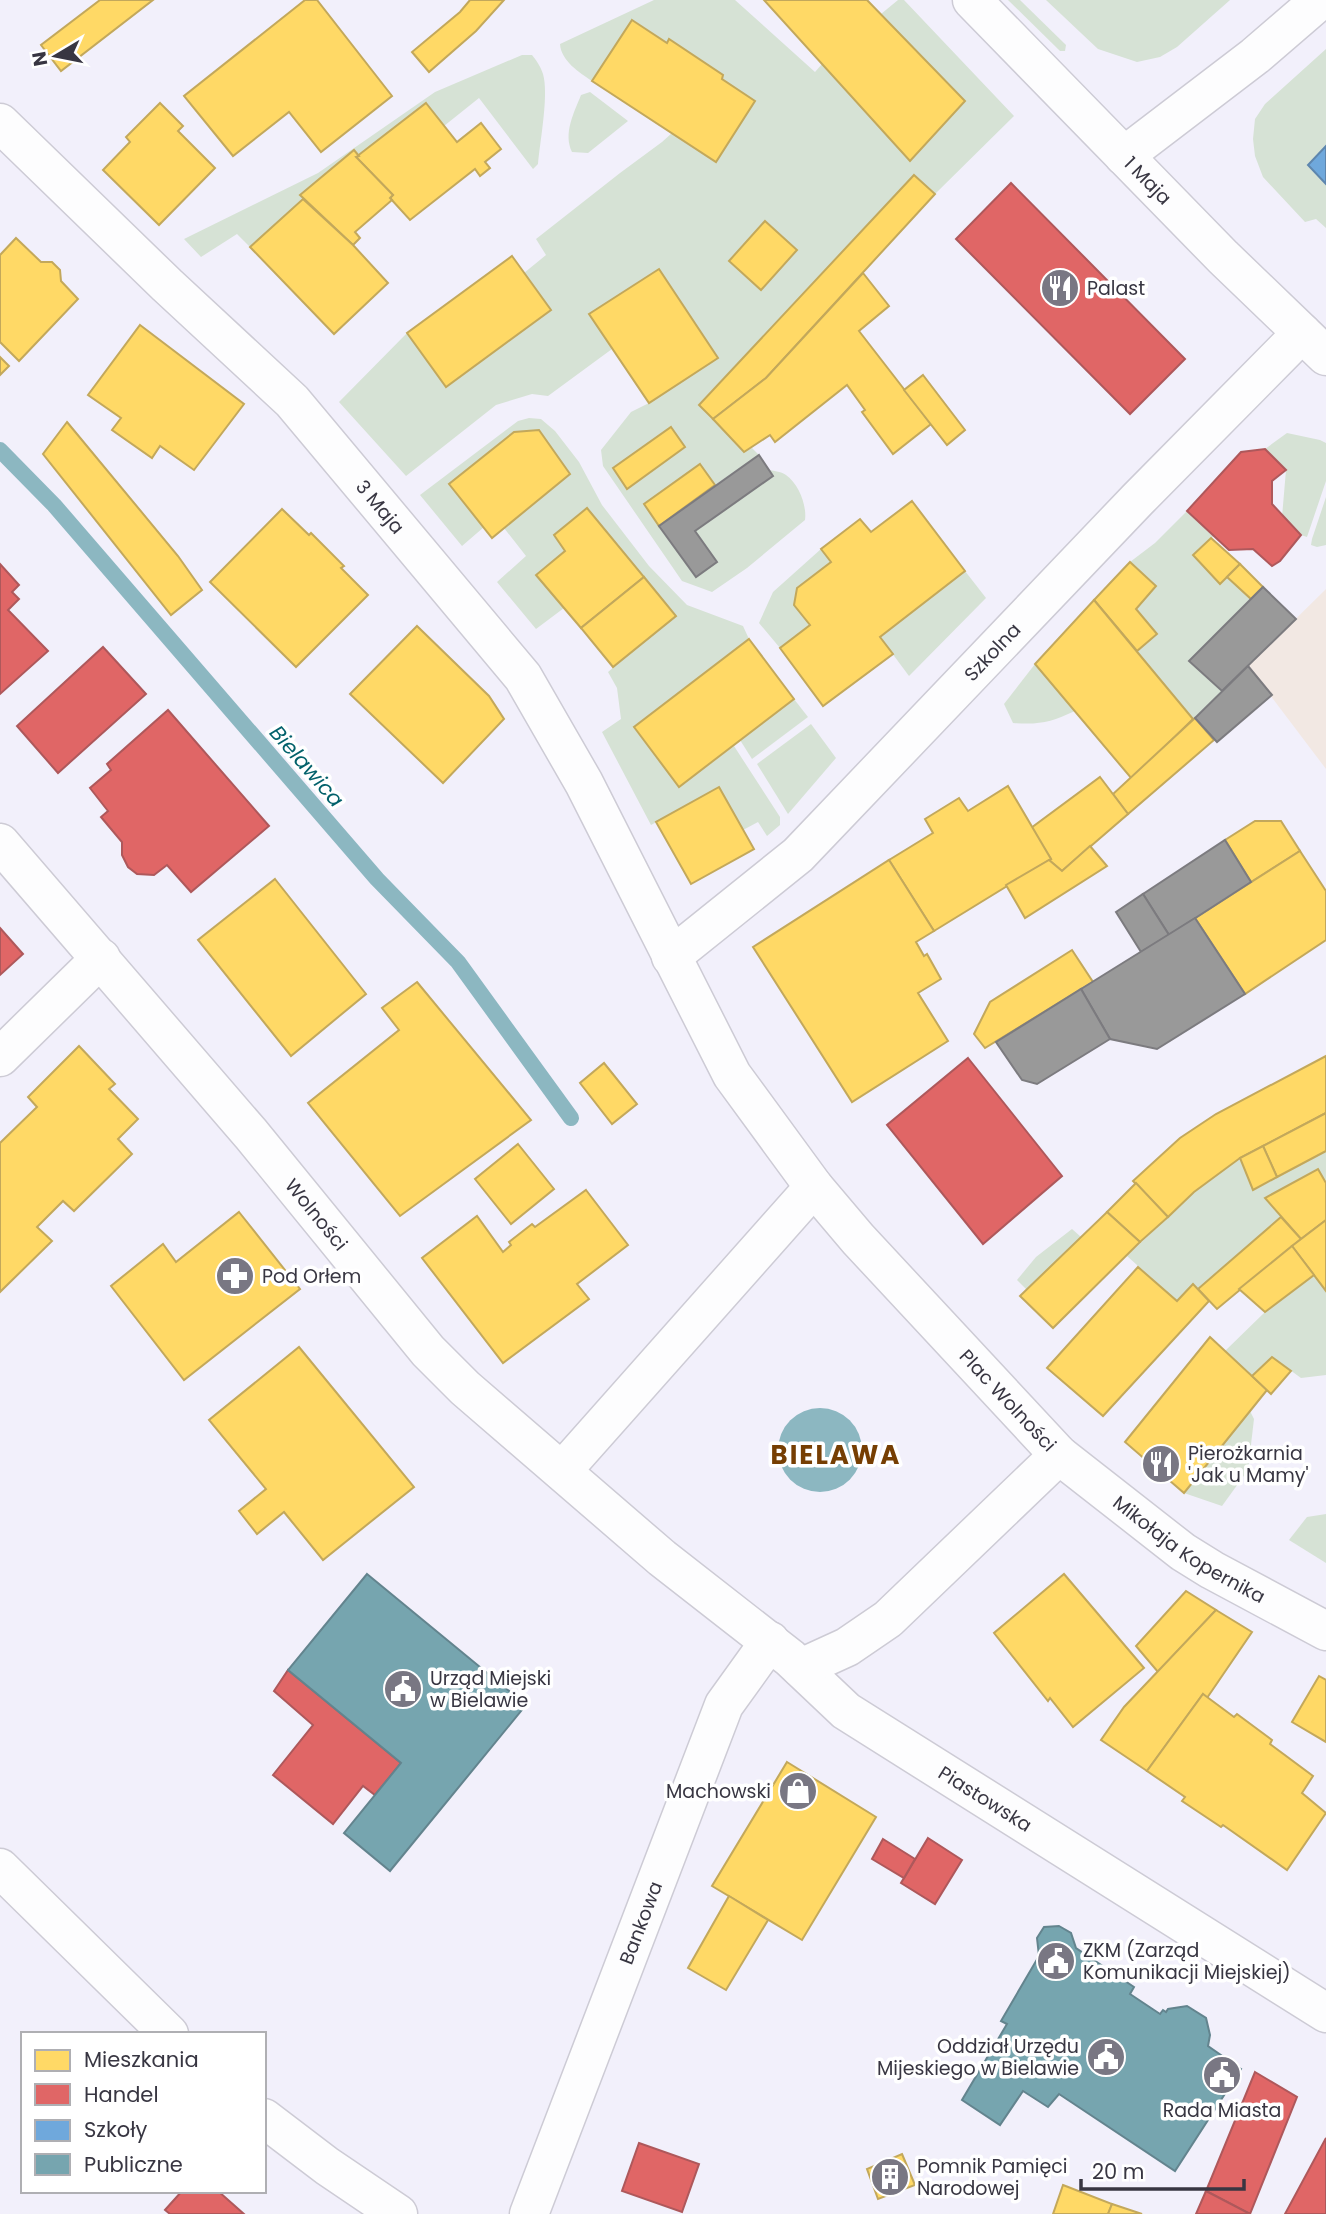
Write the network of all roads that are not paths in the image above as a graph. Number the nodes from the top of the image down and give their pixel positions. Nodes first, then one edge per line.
1 (972, 0) edge
2 (1320, 0) edge
3 (0, 123) edge
4 (1124, 156) junction
5 (1314, 345) edge
6 (0, 843) edge
7 (671, 957) junction
8 (101, 958) junction
9 (0, 1057) edge
10 (814, 1187) junction
11 (1059, 1455) junction
12 (562, 1471) junction
13 (662, 1558) joint
14 (1326, 1632) edge
15 (770, 1641) junction
16 (801, 1668) junction
17 (0, 1868) edge
18 (1326, 2013) edge
19 (167, 2032) edge
20 (266, 2120) edge
21 (398, 2214) edge
22 (529, 2214) edge

1 - 4 street, 1 Maja
2 - 4 street
3 - 7 street, 3 Maja
4 - 5 street, 1 Maja
5 - 7 street, Szkolna
6 - 8 street, Wolności
7 - 10 street, Plac Wolności
8 - 9 street
8 - 12 street, Wolności
10 - 11 street, Plac Wolności
10 - 12 street
11 - 14 street, Mikołaja Kopernika
11 - 16 street, Plac Wolności
12 - 13 street, Wolności
13 - 15 street, Piastowska
15 - 16 street, Piastowska
15 - 22 street, Bankowa
16 - 18 street, Piastowska
17 - 19 street
20 - 21 street

